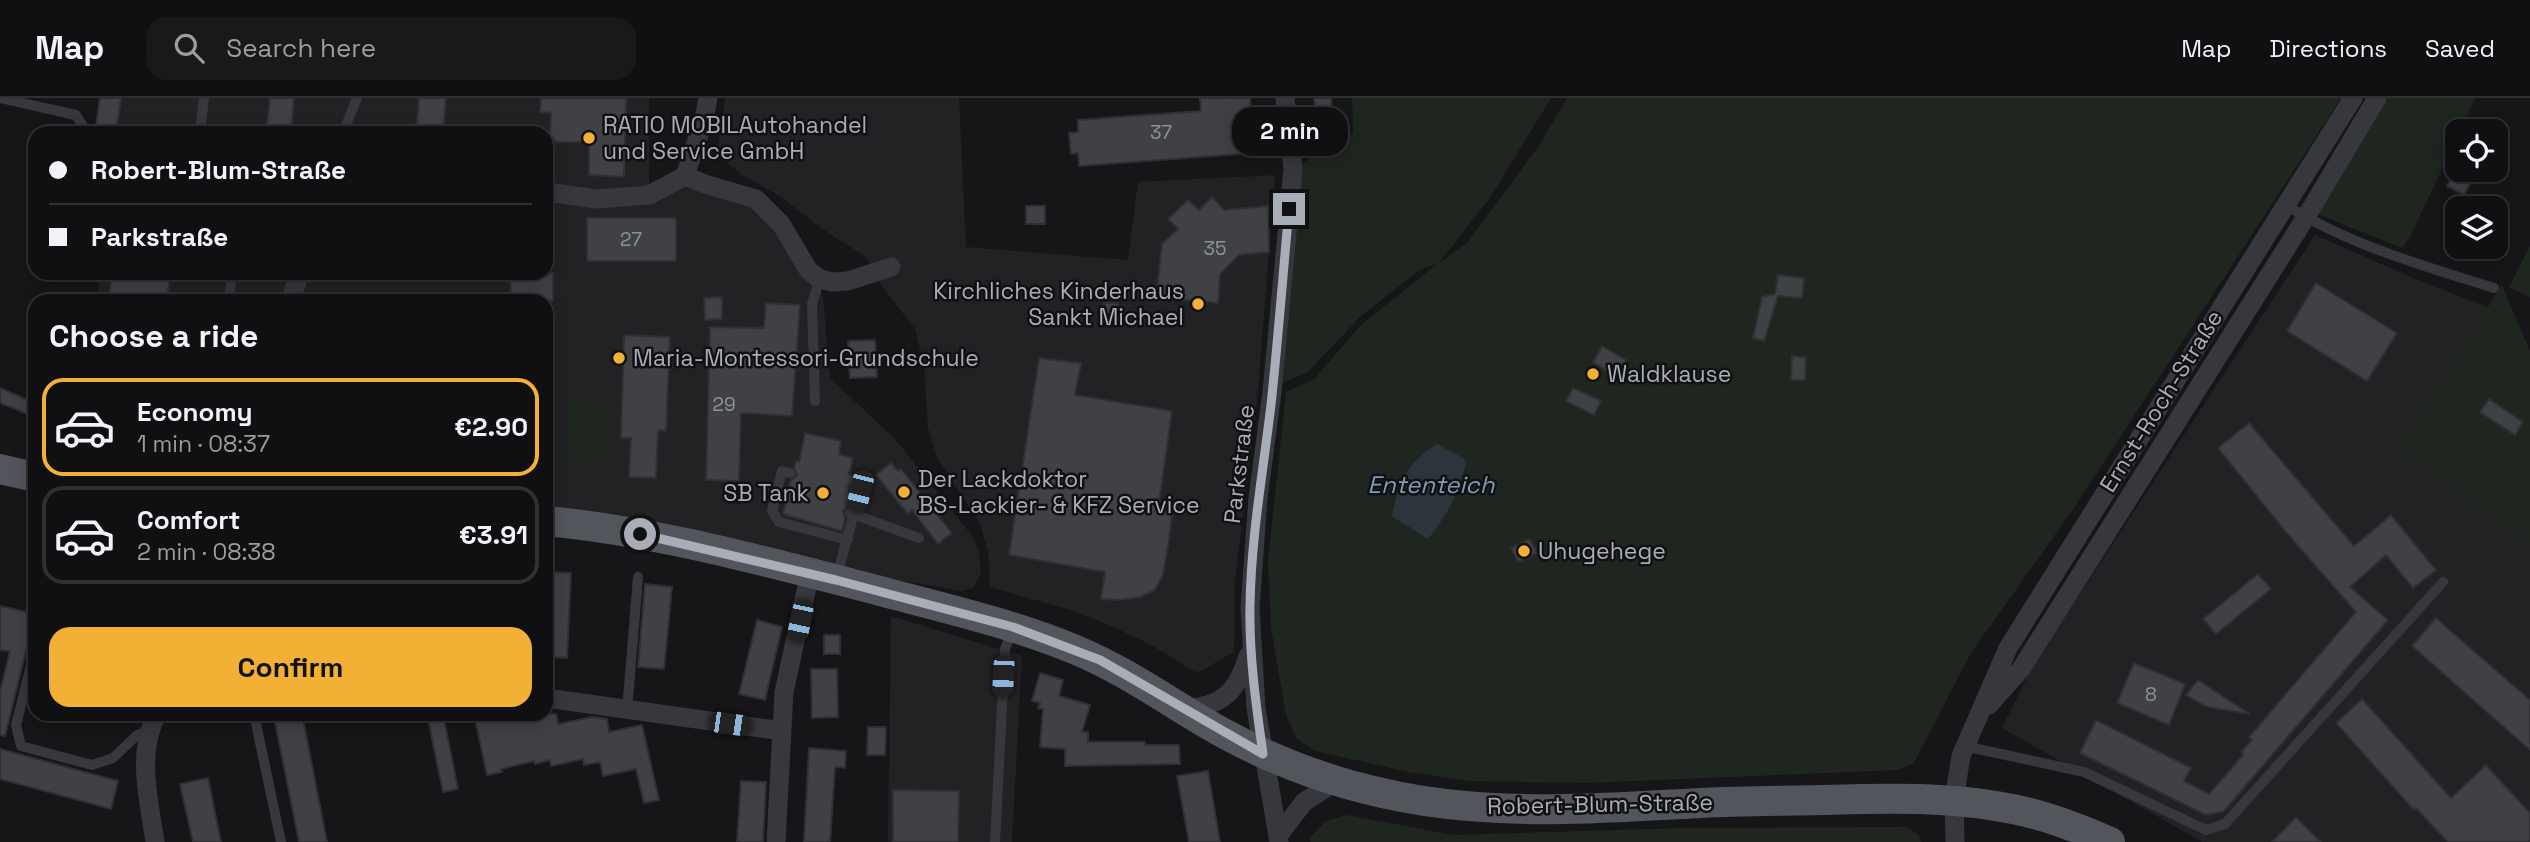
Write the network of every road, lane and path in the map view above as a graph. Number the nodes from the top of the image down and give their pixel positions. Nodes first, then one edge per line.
1 (0, 98) edge
2 (204, 98) edge
3 (708, 98) edge
4 (1285, 98) edge
5 (2353, 98) edge
6 (2377, 98) edge
7 (355, 99) edge
8 (84, 126) edge
9 (201, 126) edge
10 (345, 126) edge
11 (685, 176) junction
12 (553, 193) edge
13 (2286, 205) junction
14 (2306, 217) junction
15 (891, 267) dead end
16 (820, 279) junction
17 (2494, 288) dead end
18 (816, 401) dead end
19 (0, 469) edge
20 (790, 473) dead end
21 (28, 475) edge
22 (855, 489) dead end
23 (852, 513) junction
24 (553, 522) edge
25 (919, 538) dead end
26 (848, 540) junction
27 (638, 577) dead end
28 (823, 577) junction
29 (2443, 582) dead end
30 (1013, 627) junction
31 (1251, 648) junction
32 (28, 678) edge
33 (553, 699) edge
34 (1184, 709) junction
35 (626, 710) junction
36 (255, 721) edge
37 (153, 722) edge
38 (1974, 722) junction
39 (782, 731) junction
40 (1964, 746) junction
41 (1263, 754) junction
42 (1335, 782) junction
43 (1954, 800) junction
44 (1279, 839) edge
45 (155, 842) edge
46 (281, 842) edge
47 (776, 842) edge
48 (995, 842) edge
49 (1955, 842) edge
50 (2110, 842) edge

1 - 8 lane
2 - 9 lane
3 - 11 street
4 - 31 street, Parkstraße
5 - 13 street, Ernst-Roch-Straße
6 - 14 street, Ernst-Roch-Straße
7 - 10 lane
11 - 12 street
11 - 16 street
13 - 14 lane
13 - 38 street, Ernst-Roch-Straße
14 - 17 lane
14 - 38 street, Ernst-Roch-Straße
15 - 16 street
16 - 18 lane
19 - 21 main road
20 - 26 lane
22 - 23 lane
23 - 25 lane
23 - 26 lane
24 - 28 main road, Robert-Blum-Straße
26 - 28 lane
27 - 35 lane
28 - 30 main road, Robert-Blum-Straße
28 - 39 street
29 - 40 lane
30 - 34 main road, Robert-Blum-Straße
30 - 48 lane
31 - 34 street
31 - 41 street, Parkstraße
32 - 37 lane
33 - 35 street
34 - 41 main road, Robert-Blum-Straße
35 - 39 street
36 - 46 lane
37 - 45 street
38 - 40 street, Ernst-Roch-Straße
39 - 47 street
40 - 43 street, Ernst-Roch-Straße
41 - 42 main road, Robert-Blum-Straße
41 - 44 street, Parkstraße
42 - 43 main road, Robert-Blum-Straße
42 - 44 street, Parkstraße
43 - 49 street, Ernst-Roch-Straße
43 - 50 main road, Robert-Blum-Straße

